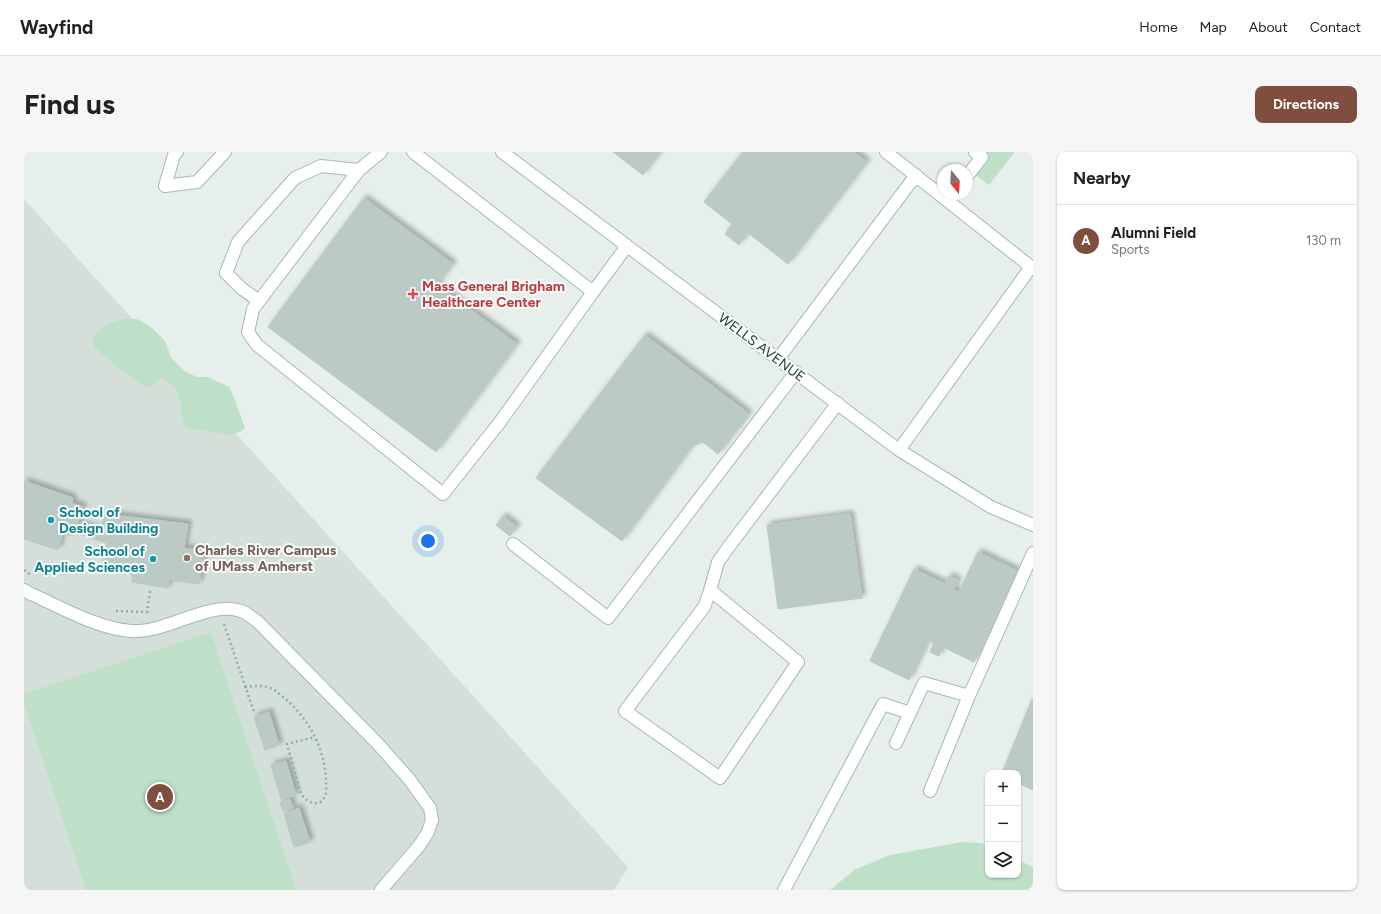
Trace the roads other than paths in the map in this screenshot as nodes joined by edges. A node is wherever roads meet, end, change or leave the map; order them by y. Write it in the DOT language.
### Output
graph roads {
  1 [pos="177,152"];
  2 [pos="225,152"];
  3 [pos="381,152"];
  4 [pos="413,152"];
  5 [pos="886,152"];
  6 [pos="975,152"];
  7 [pos="510,154"];
  8 [pos="973,168"];
  9 [pos="359,170"];
  10 [pos="916,175"];
  11 [pos="937,189"];
  12 [pos="953,200"];
  13 [pos="627,246"];
  14 [pos="593,292"];
  15 [pos="259,301"];
  16 [pos="778,359"];
  17 [pos="796,372"];
  18 [pos="838,403"];
  19 [pos="899,450"];
  20 [pos="1033,525"];
  21 [pos="513,544"];
  22 [pos="1033,553"];
  23 [pos="24,590"];
  24 [pos="710,590"];
  25 [pos="969,696"];
  26 [pos="910,714"];
  27 [pos="896,743"];
  28 [pos="930,791"];
  29 [pos="381,890"];
  30 [pos="784,890"];
  1 -- 2 [label="street"];
  3 -- 9 [label="street"];
  4 -- 14 [label="street"];
  5 -- 10 [label="street"];
  6 -- 8 [label="street"];
  7 -- 13 [label="street, WELLS AVENUE"];
  9 -- 15 [label="street"];
  9 -- 15 [label="street"];
  10 -- 11 [label="street"];
  10 -- 16 [label="street"];
  12 -- 19 [label="street"];
  13 -- 14 [label="street"];
  13 -- 16 [label="street, WELLS AVENUE"];
  14 -- 15 [label="street"];
  16 -- 17 [label="street, WELLS AVENUE"];
  17 -- 18 [label="street, WELLS AVENUE"];
  17 -- 21 [label="street"];
  18 -- 19 [label="street, WELLS AVENUE"];
  18 -- 24 [label="street"];
  19 -- 20 [label="street, WELLS AVENUE"];
  22 -- 25 [label="street"];
  23 -- 29 [label="street"];
  24 -- 24 [label="street"];
  25 -- 26 [label="street"];
  25 -- 28 [label="street"];
  26 -- 27 [label="street"];
  26 -- 30 [label="street"];
}
